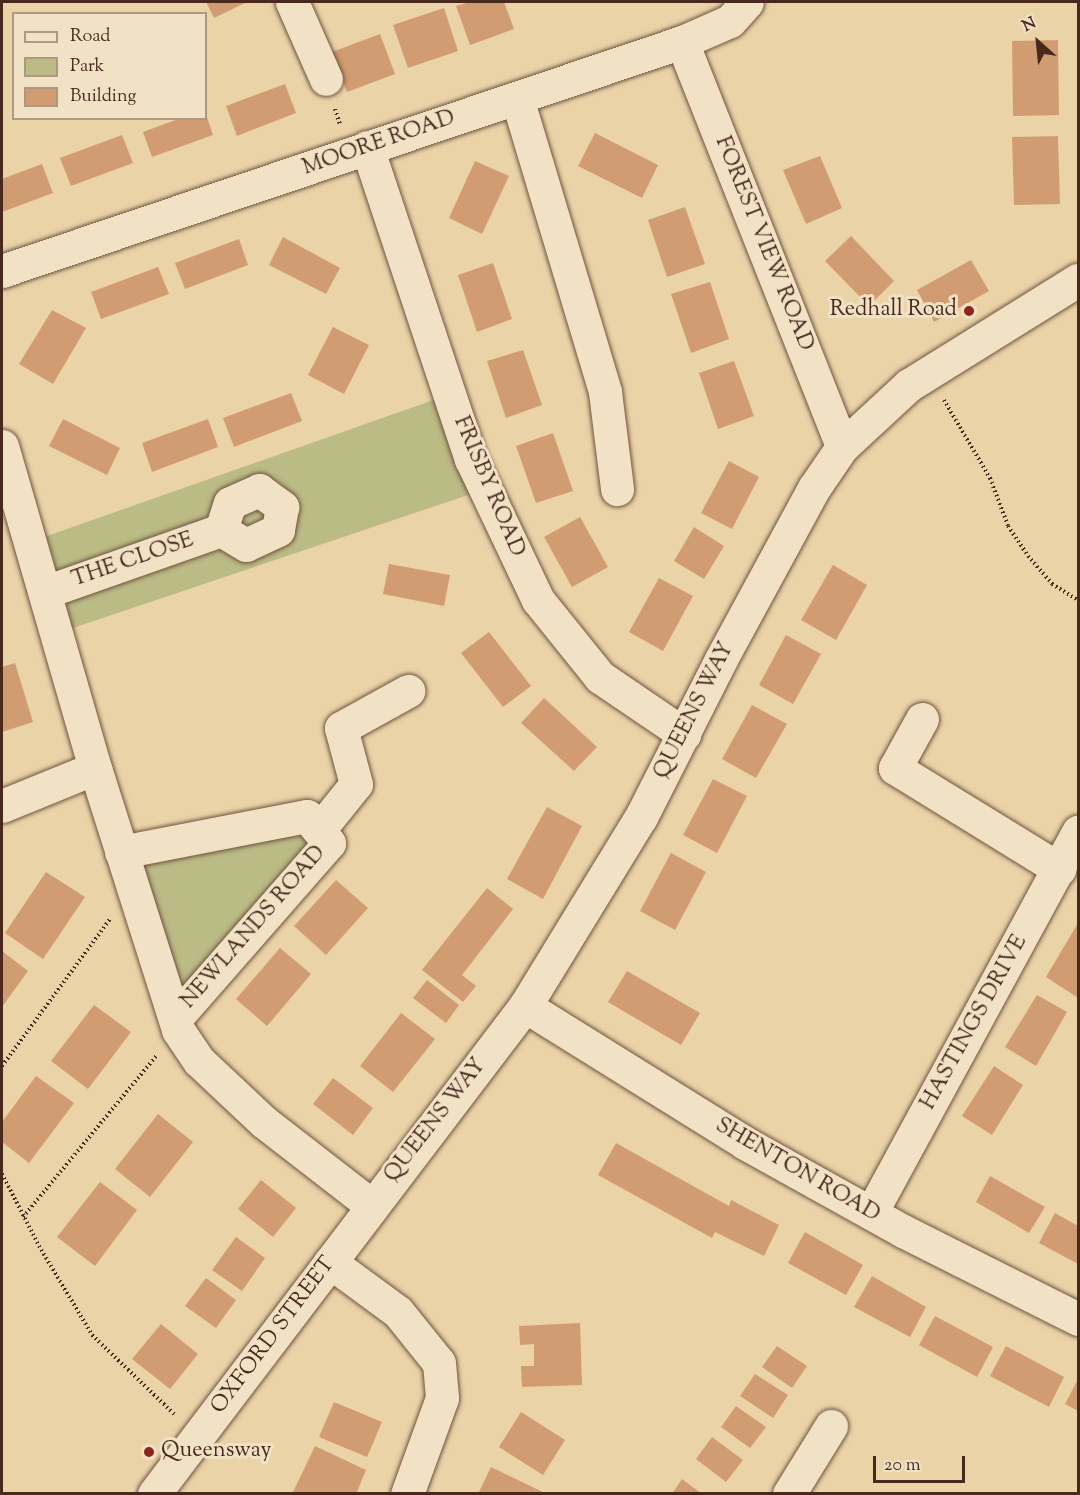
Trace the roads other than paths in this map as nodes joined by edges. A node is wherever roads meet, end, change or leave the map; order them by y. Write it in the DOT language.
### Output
graph roads {
  1 [pos="292,2"];
  2 [pos="747,2"];
  3 [pos="682,42"];
  4 [pos="326,79"];
  5 [pos="517,98"];
  6 [pos="359,151"];
  7 [pos="2,271"];
  8 [pos="1078,280"];
  9 [pos="2,447"];
  10 [pos="842,447"];
  11 [pos="617,489"];
  12 [pos="221,531"];
  13 [pos="45,591"];
  14 [pos="408,692"];
  15 [pos="922,719"];
  16 [pos="684,734"];
  17 [pos="95,768"];
  18 [pos="2,806"];
  19 [pos="319,831"];
  20 [pos="1078,832"];
  21 [pos="121,852"];
  22 [pos="1059,868"];
  23 [pos="525,1006"];
  24 [pos="176,1024"];
  25 [pos="370,1205"];
  26 [pos="871,1214"];
  27 [pos="330,1262"];
  28 [pos="1078,1319"];
  29 [pos="831,1426"];
  30 [pos="154,1494"];
  31 [pos="407,1494"];
  32 [pos="789,1494"];
  1 -- 4 [label="street"];
  2 -- 3 [label="street, MOORE ROAD"];
  3 -- 5 [label="street, MOORE ROAD"];
  3 -- 10 [label="street, FOREST VIEW ROAD"];
  5 -- 6 [label="street, MOORE ROAD"];
  5 -- 11 [label="street"];
  6 -- 7 [label="street, MOORE ROAD"];
  6 -- 16 [label="street, FRISBY ROAD"];
  8 -- 10 [label="street, QUEENS WAY"];
  9 -- 13 [label="street, NEWLANDS ROAD"];
  10 -- 16 [label="street, QUEENS WAY"];
  12 -- 13 [label="street, THE CLOSE"];
  13 -- 17 [label="street, NEWLANDS ROAD"];
  14 -- 19 [label="street"];
  15 -- 22 [label="street"];
  16 -- 23 [label="street, QUEENS WAY"];
  17 -- 18 [label="street"];
  17 -- 21 [label="street, NEWLANDS ROAD"];
  19 -- 21 [label="street, NEWLANDS ROAD"];
  19 -- 24 [label="street, NEWLANDS ROAD"];
  20 -- 22 [label="street, HASTINGS DRIVE"];
  21 -- 24 [label="street, NEWLANDS ROAD"];
  22 -- 26 [label="street, HASTINGS DRIVE"];
  23 -- 25 [label="street, QUEENS WAY"];
  23 -- 26 [label="street, SHENTON ROAD"];
  24 -- 25 [label="street, NEWLANDS ROAD"];
  25 -- 27 [label="street, OXFORD STREET"];
  26 -- 28 [label="street, SHENTON ROAD"];
  27 -- 30 [label="street, OXFORD STREET"];
  27 -- 31 [label="street"];
  29 -- 32 [label="street"];
}
